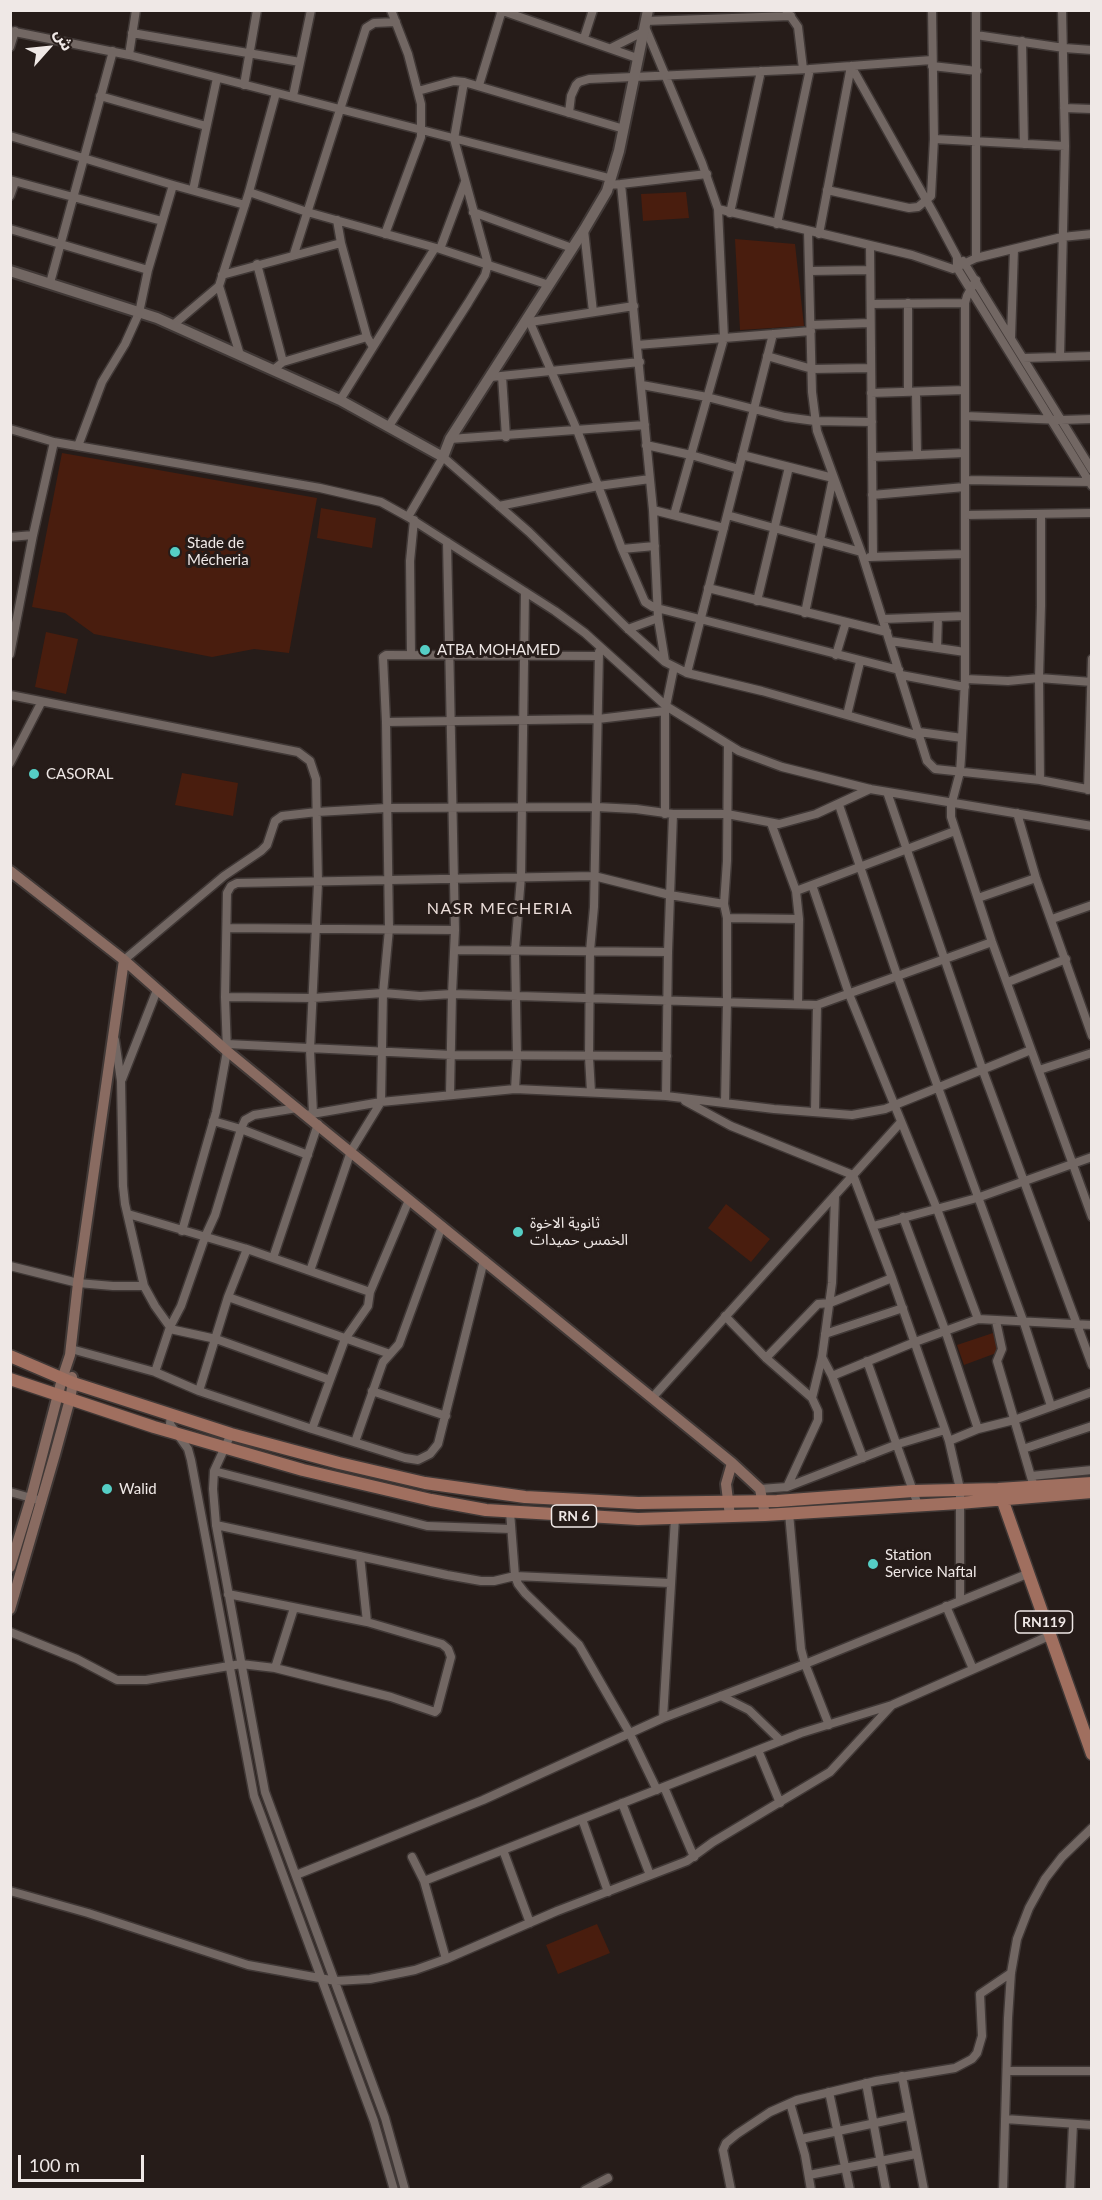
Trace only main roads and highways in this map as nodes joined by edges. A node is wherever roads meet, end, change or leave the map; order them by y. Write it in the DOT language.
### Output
graph roads {
  1 [pos="10,872"];
  2 [pos="124,960"];
  3 [pos="10,1356"];
  4 [pos="10,1379"];
  5 [pos="67,1381"];
  6 [pos="64,1397"];
  7 [pos="732,1463"];
  8 [pos="1092,1483"];
  9 [pos="1092,1492"];
  10 [pos="1000,1494"];
  11 [pos="762,1495"];
  12 [pos="37,1499"];
  13 [pos="728,1501"];
  14 [pos="765,1515"];
  15 [pos="730,1516"];
  16 [pos="10,1568"];
  17 [pos="10,1609"];
  18 [pos="1092,1754"];
  1 -- 2 [label="main road"];
  2 -- 5 [label="main road"];
  2 -- 7 [label="main road"];
  3 -- 5 [label="main road, RN 6"];
  4 -- 6 [label="main road, RN 6"];
  5 -- 6 [label="main road"];
  5 -- 13 [label="main road, RN 6"];
  6 -- 12 [label="main road"];
  6 -- 15 [label="main road, RN 6"];
  7 -- 11 [label="main road"];
  7 -- 13 [label="main road"];
  8 -- 10 [label="main road, RN 6"];
  9 -- 10 [label="main road, RN 6"];
  10 -- 11 [label="main road, RN 6"];
  10 -- 14 [label="main road, RN 6"];
  10 -- 18 [label="main road, RN119"];
  11 -- 13 [label="main road, RN 6"];
  11 -- 14 [label="main road"];
  12 -- 16 [label="main road"];
  12 -- 17 [label="main road"];
  13 -- 15 [label="main road"];
  14 -- 15 [label="main road, RN 6"];
}
